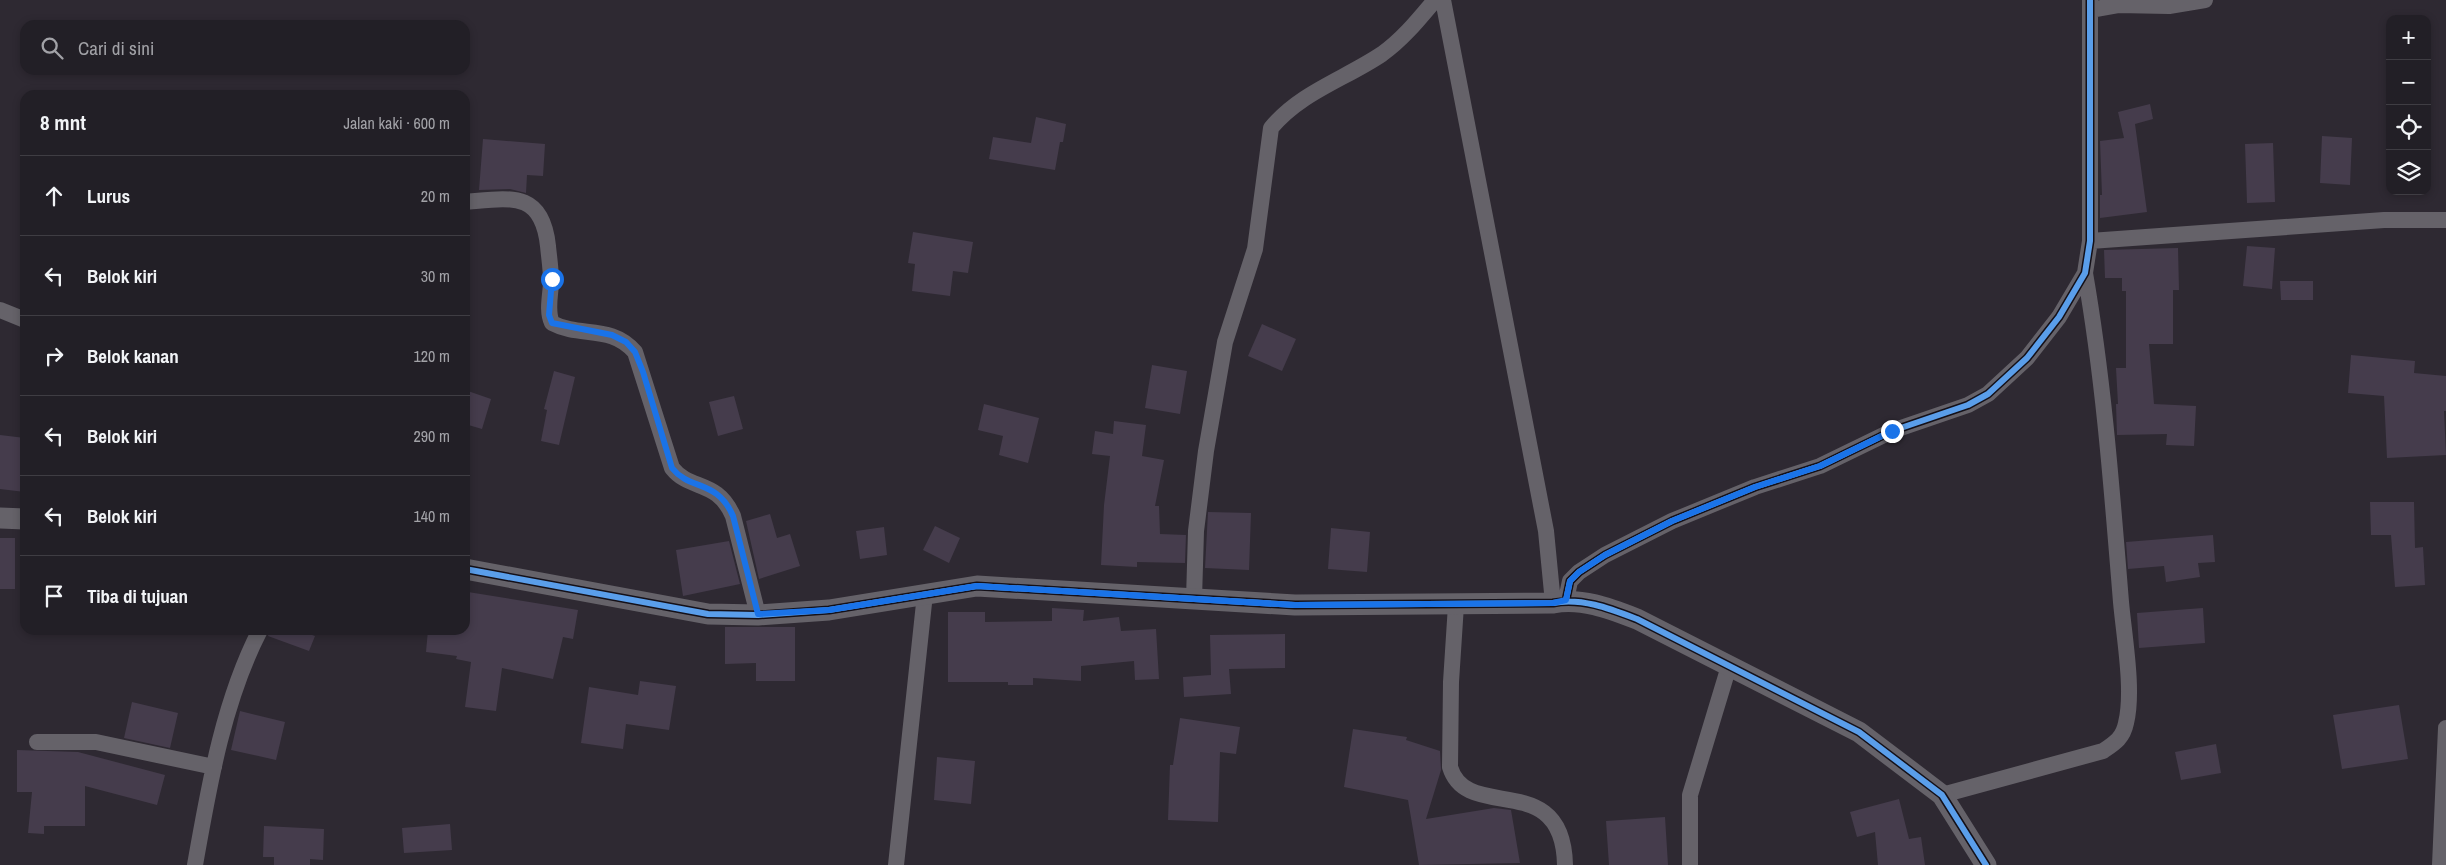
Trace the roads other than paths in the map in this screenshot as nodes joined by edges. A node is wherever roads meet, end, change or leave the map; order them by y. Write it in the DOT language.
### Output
graph roads {
  1 [pos="1436,0"];
  2 [pos="1443,0"];
  3 [pos="2206,0"];
  4 [pos="2090,5"];
  5 [pos="470,202"];
  6 [pos="2446,220"];
  7 [pos="2090,241"];
  8 [pos="2085,273"];
  9 [pos="0,310"];
  10 [pos="20,318"];
  11 [pos="0,518"];
  12 [pos="20,518"];
  13 [pos="470,570"];
  14 [pos="924,594"];
  15 [pos="1194,599"];
  16 [pos="1560,602"];
  17 [pos="1456,605"];
  18 [pos="758,614"];
  19 [pos="258,635"];
  20 [pos="1729,666"];
  21 [pos="2446,728"];
  22 [pos="37,742"];
  23 [pos="214,767"];
  24 [pos="1942,795"];
  25 [pos="195,865"];
  26 [pos="896,865"];
  27 [pos="1565,865"];
  28 [pos="1690,865"];
  29 [pos="1986,865"];
  30 [pos="2440,865"];
  1 -- 15 [label="street"];
  2 -- 16 [label="street"];
  3 -- 4 [label="street"];
  4 -- 7 [label="street"];
  5 -- 18 [label="street"];
  6 -- 7 [label="street"];
  7 -- 8 [label="street"];
  8 -- 16 [label="street"];
  8 -- 24 [label="street"];
  9 -- 10 [label="street"];
  11 -- 12 [label="street"];
  13 -- 18 [label="street"];
  14 -- 15 [label="street"];
  14 -- 18 [label="street"];
  14 -- 26 [label="street"];
  15 -- 17 [label="street"];
  16 -- 17 [label="street"];
  16 -- 20 [label="street"];
  17 -- 27 [label="street"];
  19 -- 23 [label="street"];
  20 -- 24 [label="street"];
  20 -- 28 [label="street"];
  21 -- 30 [label="street"];
  22 -- 23 [label="street"];
  23 -- 25 [label="street"];
  24 -- 29 [label="street"];
}
